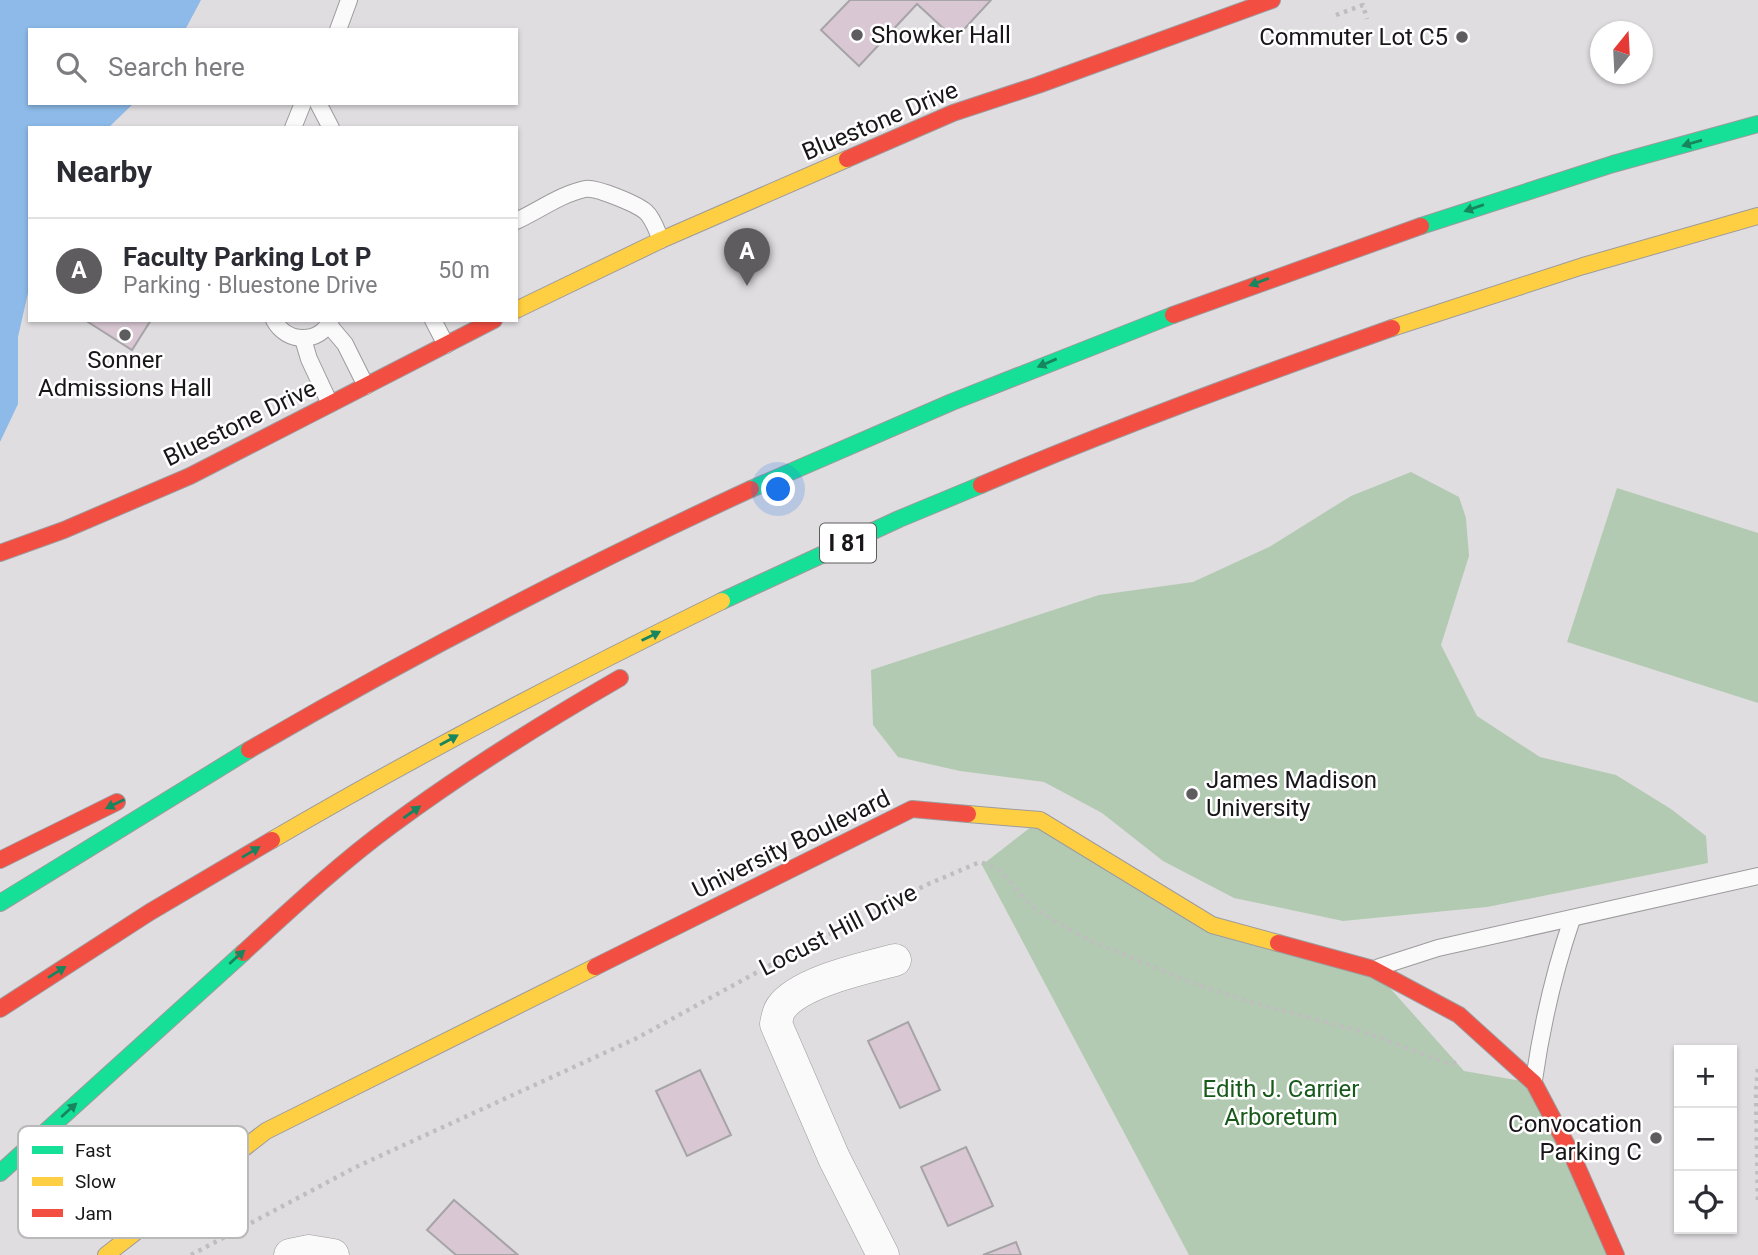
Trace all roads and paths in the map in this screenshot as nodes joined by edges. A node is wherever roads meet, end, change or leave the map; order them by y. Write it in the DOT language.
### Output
graph roads {
  1 [pos="349,0"];
  2 [pos="1272,0"];
  3 [pos="1336,15"];
  4 [pos="1367,19"];
  5 [pos="339,28"];
  6 [pos="302,105"];
  7 [pos="319,105"];
  8 [pos="1758,124"];
  9 [pos="294,126"];
  10 [pos="330,126"];
  11 [pos="1758,216"];
  12 [pos="518,220"];
  13 [pos="661,240"];
  14 [pos="518,309"];
  15 [pos="276,322"];
  16 [pos="434,322"];
  17 [pos="490,322"];
  18 [pos="330,323"];
  19 [pos="303,339"];
  20 [pos="446,345"];
  21 [pos="366,387"];
  22 [pos="330,404"];
  23 [pos="937,502"];
  24 [pos="0,553"];
  25 [pos="759,601"];
  26 [pos="505,611"];
  27 [pos="639,667"];
  28 [pos="197,763"];
  29 [pos="136,793"];
  30 [pos="0,860"];
  31 [pos="1758,876"];
  32 [pos="0,903"];
  33 [pos="1572,919"];
  34 [pos="895,960"];
  35 [pos="1373,969"];
  36 [pos="0,1009"];
  37 [pos="1493,1045"];
  38 [pos="1758,1069"];
  39 [pos="1534,1083"];
  40 [pos="51,1126"];
  41 [pos="248,1145"];
  42 [pos="18,1156"];
  43 [pos="0,1172"];
  44 [pos="1758,1203"];
  45 [pos="248,1225"];
  46 [pos="128,1238"];
  47 [pos="223,1238"];
  48 [pos="106,1255"];
  49 [pos="191,1255"];
  50 [pos="290,1255"];
  51 [pos="333,1255"];
  52 [pos="883,1255"];
  53 [pos="1616,1255"];
  1 -- 5 [label="lane"];
  2 -- 13 [label="main road, Bluestone Drive"];
  3 -- 4 [label="path"];
  6 -- 9 [label="lane"];
  7 -- 10 [label="lane"];
  8 -- 26 [label="main road, one-way"];
  11 -- 23 [label="main road, I 81"];
  12 -- 13 [label="lane"];
  13 -- 14 [label="main road, Bluestone Drive"];
  15 -- 19 [label="lane"];
  16 -- 20 [label="lane"];
  17 -- 20 [label="main road, Bluestone Drive"];
  18 -- 19 [label="lane"];
  18 -- 21 [label="lane"];
  19 -- 22 [label="lane"];
  20 -- 21 [label="main road, Bluestone Drive"];
  21 -- 22 [label="main road, Bluestone Drive"];
  22 -- 24 [label="main road, Bluestone Drive"];
  23 -- 25 [label="main road"];
  36 -- 23 [label="main road, I 81, one-way"];
  26 -- 28 [label="main road"];
  26 -- 32 [label="main road"];
  40 -- 27 [label="main road, one-way"];
  29 -- 30 [label="main road, one-way"];
  31 -- 33 [label="lane"];
  33 -- 35 [label="lane"];
  33 -- 39 [label="lane"];
  34 -- 52 [label="street, Locust Hill Drive"];
  35 -- 37 [label="main road, University Boulevard"];
  35 -- 41 [label="main road, University Boulevard"];
  37 -- 39 [label="main road, University Boulevard"];
  37 -- 45 [label="path, Locust Hill Drive"];
  38 -- 44 [label="path"];
  39 -- 53 [label="main road, University Boulevard"];
  43 -- 42 [label="main road, one-way"];
  46 -- 48 [label="main road, University Boulevard"];
  47 -- 49 [label="path, Locust Hill Drive"];
  50 -- 51 [label="street"];
}
